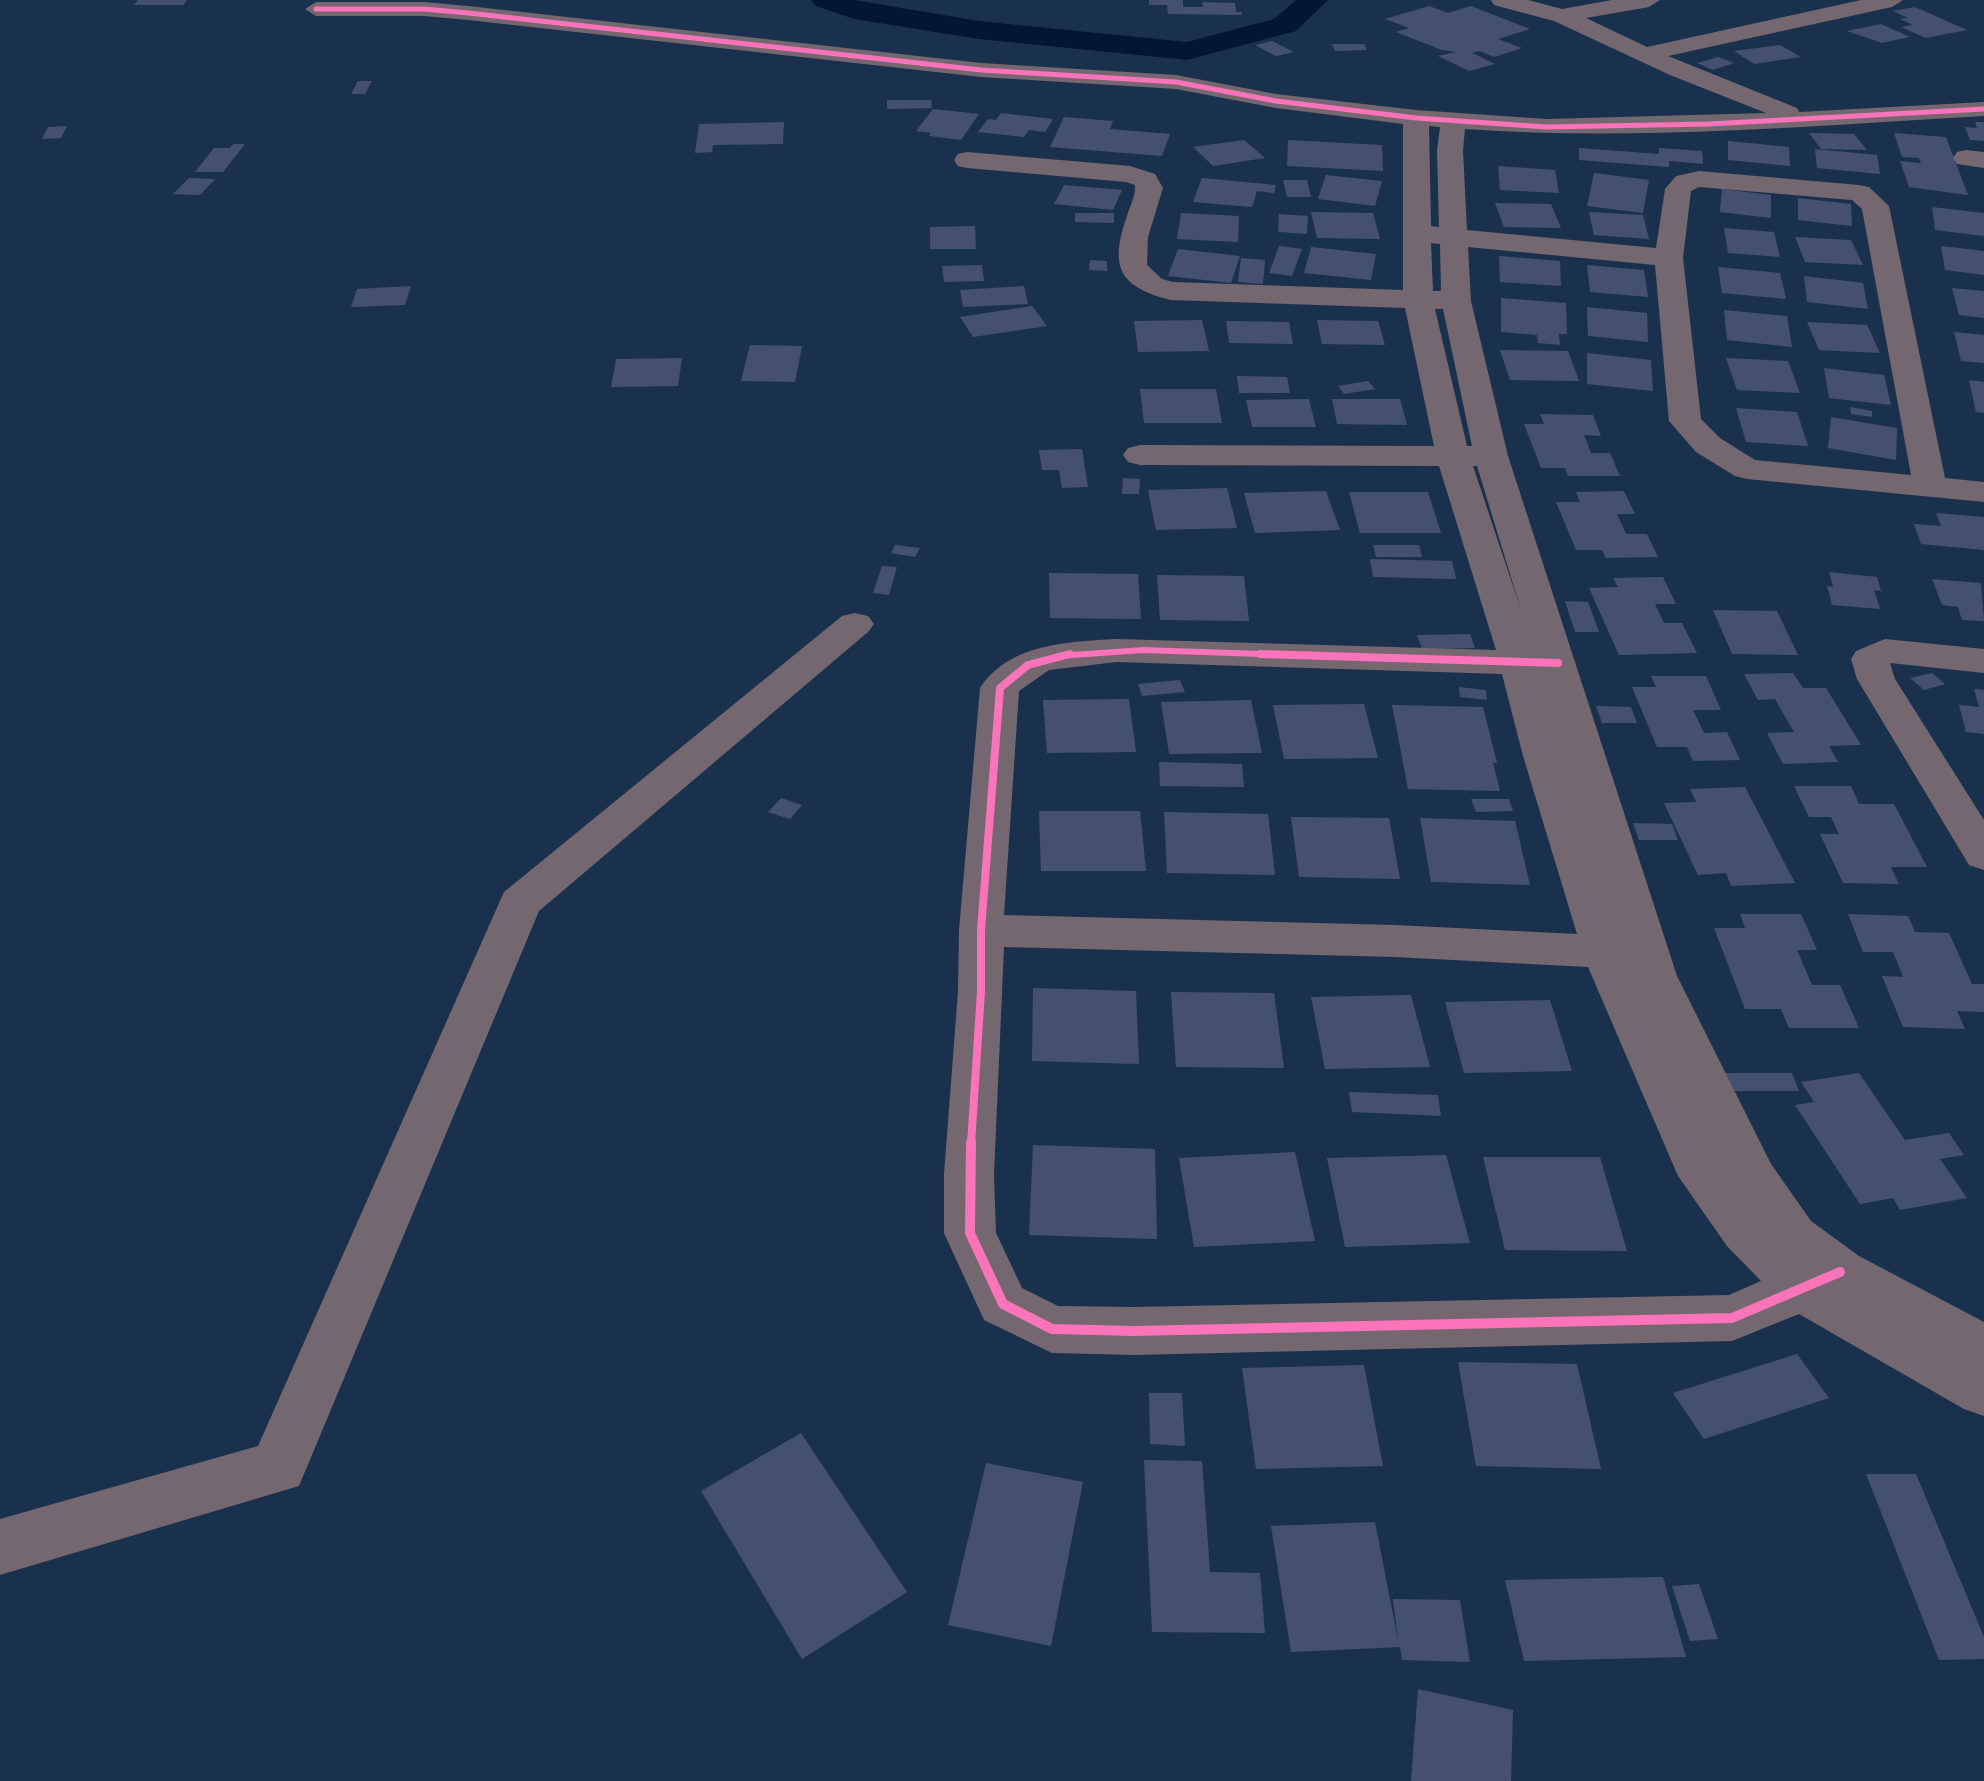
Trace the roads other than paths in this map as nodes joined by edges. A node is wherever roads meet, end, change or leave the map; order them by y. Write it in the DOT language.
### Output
graph roads {
  1 [pos="1502,0"];
  2 [pos="1649,0"];
  3 [pos="1892,0"];
  4 [pos="316,9"];
  5 [pos="1562,16"];
  6 [pos="1646,54"];
  7 [pos="1984,109"];
  8 [pos="1797,117"];
  9 [pos="1435,118"];
  10 [pos="967,160"];
  11 [pos="1435,235"];
  12 [pos="1669,258"];
  13 [pos="1437,300"];
  14 [pos="1140,455"];
  15 [pos="1472,456"];
  16 [pos="1930,487"];
  17 [pos="1984,492"];
  18 [pos="855,624"];
  19 [pos="1984,661"];
  20 [pos="1538,663"];
  21 [pos="1984,855"];
  22 [pos="981,930"];
  23 [pos="1605,952"];
  24 [pos="1821,1280"];
  25 [pos="1984,1349"];
  26 [pos="1984,1391"];
  27 [pos="0,1547"];
  1 -- 5 [label="street"];
  2 -- 5 [label="street"];
  3 -- 6 [label="street"];
  4 -- 9 [label="street"];
  5 -- 6 [label="street"];
  6 -- 8 [label="street"];
  7 -- 8 [label="street"];
  8 -- 9 [label="street"];
  9 -- 11 [label="street"];
  10 -- 13 [label="street"];
  11 -- 12 [label="street"];
  11 -- 13 [label="street"];
  12 -- 16 [label="street"];
  12 -- 16 [label="street"];
  13 -- 15 [label="street"];
  14 -- 15 [label="street"];
  15 -- 20 [label="street"];
  16 -- 17 [label="street"];
  18 -- 27 [label="street"];
  19 -- 21 [label="street"];
  20 -- 22 [label="street"];
  20 -- 23 [label="street"];
  20 -- 24 [label="street"];
  22 -- 23 [label="street"];
  22 -- 24 [label="street"];
  23 -- 24 [label="street"];
  24 -- 25 [label="street"];
  24 -- 26 [label="street"];
}
